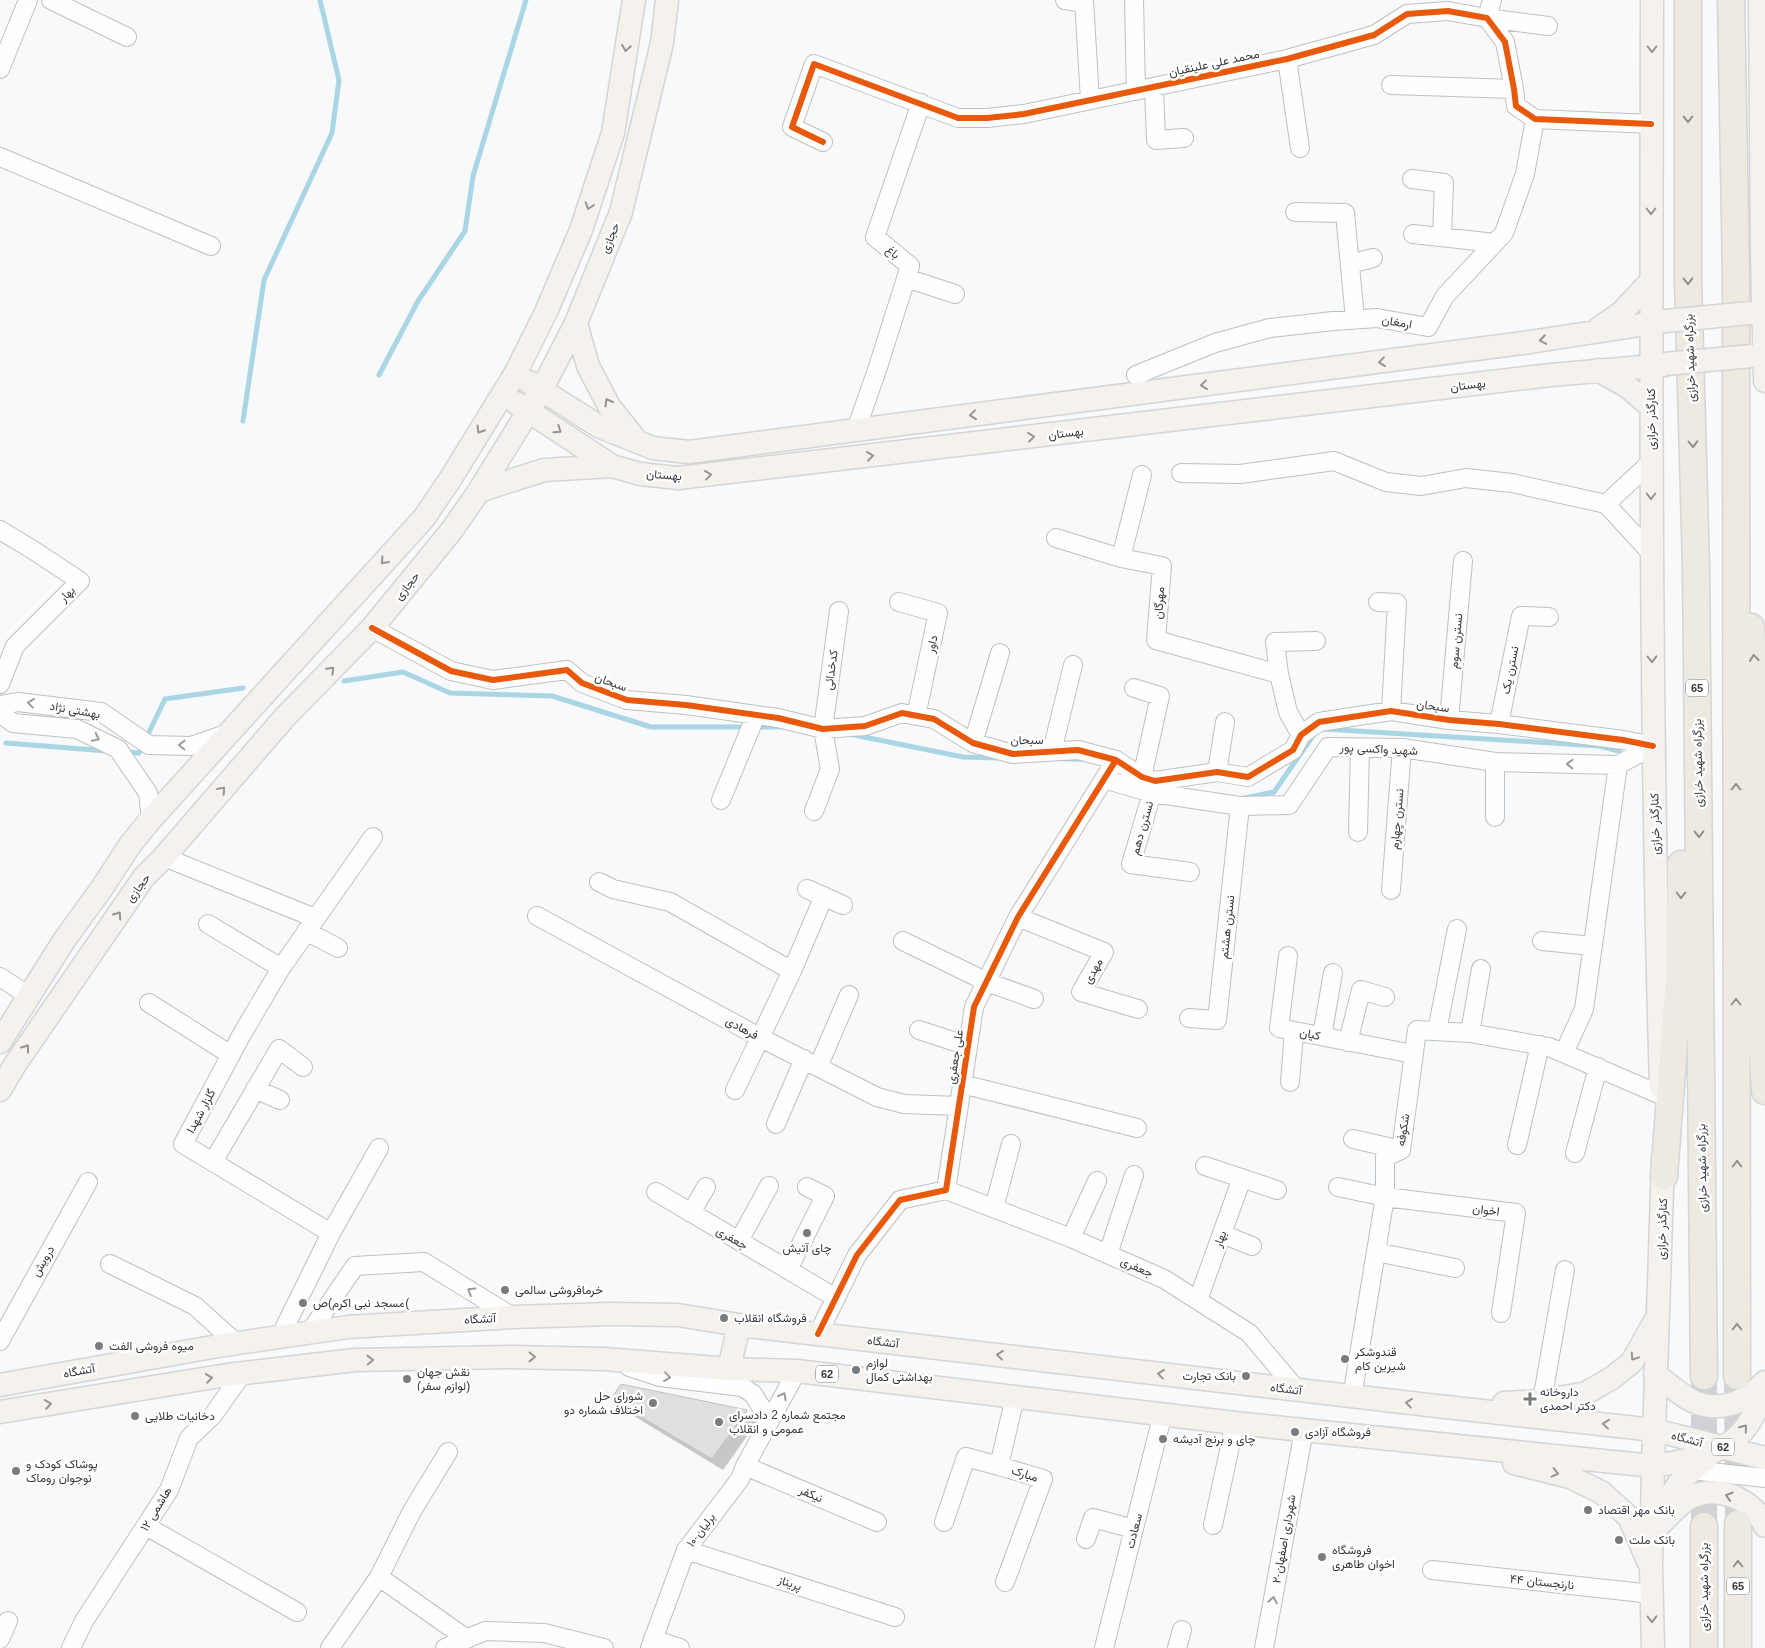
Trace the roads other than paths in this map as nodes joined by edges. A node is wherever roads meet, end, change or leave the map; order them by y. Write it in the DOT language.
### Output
graph roads {
  1 [pos="28,0"];
  2 [pos="51,0"];
  3 [pos="634,0"];
  4 [pos="667,0"];
  5 [pos="1065,0"];
  6 [pos="1134,0"];
  7 [pos="1492,0"];
  8 [pos="1652,0"];
  9 [pos="1673,0"];
  10 [pos="1688,0"];
  11 [pos="1731,0"];
  12 [pos="1737,0"];
  13 [pos="1760,0"];
  14 [pos="1084,2"];
  15 [pos="1421,6"];
  16 [pos="1487,18"];
  17 [pos="1548,26"];
  18 [pos="127,37"];
  19 [pos="1287,59"];
  20 [pos="0,69"];
  21 [pos="1732,81"];
  22 [pos="1688,84"];
  23 [pos="1391,85"];
  24 [pos="1154,88"];
  25 [pos="1514,89"];
  26 [pos="1136,91"];
  27 [pos="1090,100"];
  28 [pos="921,103"];
  29 [pos="1535,119"];
  30 [pos="1652,124"];
  31 [pos="1763,126"];
  32 [pos="1184,138"];
  33 [pos="823,142"];
  34 [pos="1300,148"];
  35 [pos="0,157"];
  36 [pos="1412,179"];
  37 [pos="1295,212"];
  38 [pos="1413,234"];
  39 [pos="1442,237"];
  40 [pos="1495,243"];
  41 [pos="211,246"];
  42 [pos="1373,258"];
  43 [pos="1763,260"];
  44 [pos="1350,264"];
  45 [pos="906,278"];
  46 [pos="1651,281"];
  47 [pos="955,294"];
  48 [pos="1759,312"];
  49 [pos="1355,319"];
  50 [pos="1658,322"];
  51 [pos="576,323"];
  52 [pos="1591,332"];
  53 [pos="1760,356"];
  54 [pos="1658,365"];
  55 [pos="1598,370"];
  56 [pos="515,374"];
  57 [pos="1136,375"];
  58 [pos="1765,380"];
  59 [pos="1232,381"];
  60 [pos="542,390"];
  61 [pos="502,395"];
  62 [pos="1651,407"];
  63 [pos="529,411"];
  64 [pos="1233,413"];
  65 [pos="856,430"];
  66 [pos="637,441"];
  67 [pos="1651,462"];
  68 [pos="612,466"];
  69 [pos="1181,473"];
  70 [pos="1142,475"];
  71 [pos="1736,477"];
  72 [pos="479,491"];
  73 [pos="1606,504"];
  74 [pos="0,530"];
  75 [pos="1056,538"];
  76 [pos="1651,553"];
  77 [pos="1121,558"];
  78 [pos="1463,561"];
  79 [pos="1696,566"];
  80 [pos="899,602"];
  81 [pos="1378,602"];
  82 [pos="839,610"];
  83 [pos="1549,617"];
  84 [pos="372,628"];
  85 [pos="1316,641"];
  86 [pos="1000,653"];
  87 [pos="1073,665"];
  88 [pos="1279,674"];
  89 [pos="0,684"];
  90 [pos="1134,688"];
  91 [pos="0,705"];
  92 [pos="1391,711"];
  93 [pos="0,713"];
  94 [pos="756,715"];
  95 [pos="916,716"];
  96 [pos="1449,720"];
  97 [pos="1225,722"];
  98 [pos="1499,724"];
  99 [pos="823,729"];
  100 [pos="229,732"];
  101 [pos="1301,735"];
  102 [pos="973,744"];
  103 [pos="1653,746"];
  104 [pos="1360,748"];
  105 [pos="1402,748"];
  106 [pos="1052,751"];
  107 [pos="1116,760"];
  108 [pos="1495,762"];
  109 [pos="1618,765"];
  110 [pos="1217,772"];
  111 [pos="1142,777"];
  112 [pos="1104,779"];
  113 [pos="1152,793"];
  114 [pos="721,800"];
  115 [pos="1240,806"];
  116 [pos="814,811"];
  117 [pos="1495,817"];
  118 [pos="151,819"];
  119 [pos="1358,832"];
  120 [pos="373,837"];
  121 [pos="164,857"];
  122 [pos="1190,872"];
  123 [pos="599,882"];
  124 [pos="807,889"];
  125 [pos="1391,890"];
  126 [pos="824,896"];
  127 [pos="843,905"];
  128 [pos="537,916"];
  129 [pos="1018,917"];
  130 [pos="208,924"];
  131 [pos="310,925"];
  132 [pos="1457,929"];
  133 [pos="903,941"];
  134 [pos="1542,941"];
  135 [pos="1593,946"];
  136 [pos="338,948"];
  137 [pos="1288,956"];
  138 [pos="281,968"];
  139 [pos="1481,969"];
  140 [pos="792,971"];
  141 [pos="1334,973"];
  142 [pos="0,977"];
  143 [pos="986,982"];
  144 [pos="849,995"];
  145 [pos="29,996"];
  146 [pos="1385,997"];
  147 [pos="1034,999"];
  148 [pos="149,1003"];
  149 [pos="1138,1009"];
  150 [pos="1189,1018"];
  151 [pos="919,1030"];
  152 [pos="1294,1031"];
  153 [pos="1437,1031"];
  154 [pos="1470,1033"];
  155 [pos="1322,1036"];
  156 [pos="761,1038"];
  157 [pos="0,1042"];
  158 [pos="1348,1042"];
  159 [pos="1540,1045"];
  160 [pos="968,1046"];
  161 [pos="1564,1053"];
  162 [pos="1413,1054"];
  163 [pos="231,1055"];
  164 [pos="811,1063"];
  165 [pos="303,1067"];
  166 [pos="1598,1067"];
  167 [pos="1290,1082"];
  168 [pos="962,1084"];
  169 [pos="0,1090"];
  170 [pos="255,1090"];
  171 [pos="735,1090"];
  172 [pos="1765,1091"];
  173 [pos="1661,1095"];
  174 [pos="280,1100"];
  175 [pos="959,1106"];
  176 [pos="776,1124"];
  177 [pos="1137,1128"];
  178 [pos="1353,1139"];
  179 [pos="1011,1144"];
  180 [pos="1517,1145"];
  181 [pos="378,1148"];
  182 [pos="1401,1150"];
  183 [pos="1576,1153"];
  184 [pos="213,1162"];
  185 [pos="1205,1166"];
  186 [pos="1134,1175"];
  187 [pos="1664,1176"];
  188 [pos="1242,1178"];
  189 [pos="1097,1181"];
  190 [pos="88,1182"];
  191 [pos="769,1186"];
  192 [pos="706,1187"];
  193 [pos="807,1187"];
  194 [pos="1338,1187"];
  195 [pos="946,1190"];
  196 [pos="1278,1190"];
  197 [pos="656,1192"];
  198 [pos="1385,1197"];
  199 [pos="994,1208"];
  200 [pos="691,1214"];
  201 [pos="331,1233"];
  202 [pos="1222,1234"];
  203 [pos="1072,1238"];
  204 [pos="739,1241"];
  205 [pos="1252,1246"];
  206 [pos="1376,1252"];
  207 [pos="1108,1254"];
  208 [pos="110,1264"];
  209 [pos="1455,1268"];
  210 [pos="788,1270"];
  211 [pos="1565,1270"];
  212 [pos="836,1298"];
  213 [pos="1198,1300"];
  214 [pos="1501,1313"];
  215 [pos="1658,1315"];
  216 [pos="513,1317"];
  217 [pos="739,1325"];
  218 [pos="310,1332"];
  219 [pos="818,1334"];
  220 [pos="280,1337"];
  221 [pos="0,1341"];
  222 [pos="236,1343"];
  223 [pos="604,1358"];
  224 [pos="729,1369"];
  225 [pos="797,1371"];
  226 [pos="242,1374"];
  227 [pos="1655,1374"];
  228 [pos="1704,1376"];
  229 [pos="1737,1376"];
  230 [pos="1765,1382"];
  231 [pos="0,1385"];
  232 [pos="1765,1389"];
  233 [pos="1297,1390"];
  234 [pos="1015,1396"];
  235 [pos="1352,1396"];
  236 [pos="1542,1401"];
  237 [pos="1437,1406"];
  238 [pos="0,1412"];
  239 [pos="1162,1413"];
  240 [pos="770,1421"];
  241 [pos="1235,1423"];
  242 [pos="1304,1430"];
  243 [pos="1654,1430"];
  244 [pos="1440,1444"];
  245 [pos="1722,1448"];
  246 [pos="448,1452"];
  247 [pos="1765,1458"];
  248 [pos="745,1466"];
  249 [pos="999,1466"];
  250 [pos="1653,1466"];
  251 [pos="1690,1470"];
  252 [pos="1765,1478"];
  253 [pos="877,1522"];
  254 [pos="944,1522"];
  255 [pos="1738,1524"];
  256 [pos="1213,1525"];
  257 [pos="146,1526"];
  258 [pos="1704,1526"];
  259 [pos="1765,1526"];
  260 [pos="1134,1529"];
  261 [pos="1652,1532"];
  262 [pos="1086,1539"];
  263 [pos="686,1550"];
  264 [pos="1651,1568"];
  265 [pos="1432,1570"];
  266 [pos="379,1577"];
  267 [pos="1006,1582"];
  268 [pos="1652,1594"];
  269 [pos="297,1612"];
  270 [pos="895,1617"];
  271 [pos="8,1621"];
  272 [pos="1182,1630"];
  273 [pos="0,1639"];
  274 [pos="467,1639"];
  275 [pos="652,1644"];
  276 [pos="72,1648"];
  277 [pos="330,1648"];
  278 [pos="445,1648"];
  279 [pos="604,1648"];
  280 [pos="680,1648"];
  281 [pos="1104,1648"];
  282 [pos="1177,1648"];
  283 [pos="1264,1648"];
  284 [pos="1653,1648"];
  285 [pos="1704,1648"];
  286 [pos="1738,1648"];
  1 -- 20 [label="street"];
  2 -- 18 [label="street"];
  3 -- 56 [label="main road, one-way"];
  4 -- 51 [label="main road, حجازی"];
  5 -- 14 [label="street"];
  6 -- 26 [label="street"];
  7 -- 16 [label="street"];
  8 -- 30 [label="main road, کنارگذر خرازی, one-way"];
  9 -- 22 [label="highway"];
  10 -- 22 [label="highway, بزرگراه شهید خرازی / 65"];
  11 -- 21 [label="highway"];
  12 -- 21 [label="highway"];
  13 -- 31 [label="main road"];
  14 -- 27 [label="street"];
  15 -- 16 [label="street, محمد علی علینقیان"];
  15 -- 19 [label="street, محمد علی علینقیان"];
  16 -- 17 [label="street, محمد علی علینقیان"];
  16 -- 25 [label="street"];
  19 -- 24 [label="street, محمد علی علینقیان"];
  19 -- 34 [label="street"];
  21 -- 71 [label="highway"];
  22 -- 79 [label="highway, بزرگراه شهید خرازی / 65, one-way"];
  23 -- 25 [label="street"];
  24 -- 26 [label="street, محمد علی علینقیان"];
  24 -- 32 [label="street"];
  25 -- 29 [label="street"];
  26 -- 27 [label="street, محمد علی علینقیان"];
  27 -- 28 [label="street, محمد علی علینقیان"];
  28 -- 33 [label="street, محمد علی علینقیان"];
  28 -- 45 [label="street, باغ"];
  29 -- 30 [label="street"];
  29 -- 40 [label="street, ارمغان"];
  30 -- 46 [label="main road, کنارگذر خرازی, one-way"];
  31 -- 43 [label="main road"];
  35 -- 41 [label="street"];
  36 -- 39 [label="street"];
  37 -- 44 [label="street"];
  38 -- 39 [label="street"];
  39 -- 40 [label="street"];
  40 -- 49 [label="street, ارمغان"];
  42 -- 44 [label="street"];
  43 -- 48 [label="main road"];
  44 -- 49 [label="street"];
  45 -- 47 [label="street"];
  45 -- 65 [label="street"];
  46 -- 50 [label="main road, کنارگذر خرازی"];
  46 -- 52 [label="main road"];
  48 -- 50 [label="main road, بهستان, bridge"];
  48 -- 53 [label="main road"];
  49 -- 57 [label="street, ارمغان"];
  50 -- 52 [label="main road, بهستان"];
  50 -- 54 [label="main road, کنارگذر خرازی"];
  51 -- 60 [label="main road, حجازی"];
  66 -- 51 [label="main road, one-way"];
  52 -- 59 [label="main road, بهستان, one-way"];
  53 -- 54 [label="main road, بهستان, bridge"];
  53 -- 58 [label="main road"];
  54 -- 55 [label="main road, بهستان"];
  54 -- 62 [label="main road, کنارگذر خرازی"];
  55 -- 62 [label="main road"];
  55 -- 64 [label="main road, بهستان"];
  56 -- 60 [label="main road, بهستان"];
  56 -- 61 [label="main road"];
  59 -- 64 [label="main road"];
  59 -- 65 [label="main road, بهستان, one-way"];
  60 -- 63 [label="main road, حجازی"];
  60 -- 66 [label="main road, بهستان"];
  61 -- 63 [label="main road, بهستان"];
  61 -- 100 [label="main road, one-way"];
  62 -- 67 [label="main road, کنارگذر خرازی"];
  63 -- 68 [label="main road, بهستان, one-way"];
  63 -- 72 [label="main road, حجازی"];
  68 -- 64 [label="main road, بهستان, one-way"];
  65 -- 66 [label="main road, بهستان"];
  67 -- 73 [label="street"];
  67 -- 76 [label="main road, کنارگذر خرازی, one-way"];
  68 -- 72 [label="main road"];
  69 -- 73 [label="street"];
  70 -- 77 [label="street"];
  172 -- 71 [label="highway, one-way"];
  229 -- 71 [label="highway, one-way"];
  72 -- 84 [label="main road, حجازی"];
  73 -- 76 [label="street"];
  74 -- 89 [label="street, بهار"];
  75 -- 77 [label="street"];
  76 -- 103 [label="main road, کنارگذر خرازی, one-way"];
  77 -- 88 [label="street, مهرگان"];
  78 -- 96 [label="street, نسترن سوم"];
  79 -- 187 [label="highway, one-way"];
  79 -- 228 [label="highway, بزرگراه شهید خرازی / 65, one-way"];
  80 -- 95 [label="street, داور"];
  81 -- 92 [label="street"];
  82 -- 99 [label="street, کدخدائی"];
  83 -- 98 [label="street, نسترن یک"];
  84 -- 94 [label="street, سبحان"];
  121 -- 84 [label="main road, حجازی, one-way"];
  85 -- 88 [label="street"];
  86 -- 102 [label="street"];
  87 -- 106 [label="street"];
  88 -- 101 [label="street"];
  90 -- 111 [label="street"];
  100 -- 91 [label="street, بهشتی نژاد, one-way"];
  92 -- 96 [label="street, سبحان"];
  92 -- 101 [label="street, سبحان"];
  93 -- 118 [label="street, بهشتی نژاد, one-way"];
  94 -- 99 [label="street, سبحان"];
  94 -- 114 [label="street"];
  95 -- 99 [label="street, سبحان"];
  95 -- 102 [label="street, سبحان"];
  96 -- 98 [label="street, سبحان"];
  97 -- 110 [label="street"];
  98 -- 103 [label="street, سبحان"];
  99 -- 116 [label="street, کدخدائی"];
  100 -- 118 [label="main road"];
  101 -- 110 [label="street, سبحان"];
  102 -- 106 [label="street, سبحان"];
  103 -- 109 [label="street, شهید واکسی پور"];
  103 -- 173 [label="main road, کنارگذر خرازی"];
  104 -- 105 [label="street, شهید واکسی پور"];
  104 -- 115 [label="street, شهید واکسی پور"];
  104 -- 119 [label="street"];
  105 -- 108 [label="street, شهید واکسی پور"];
  105 -- 125 [label="street, نسترن چهارم"];
  106 -- 107 [label="street, سبحان"];
  107 -- 111 [label="street, سبحان"];
  107 -- 112 [label="street, علی جعفری"];
  109 -- 108 [label="street, شهید واکسی پور, one-way"];
  108 -- 117 [label="street"];
  109 -- 135 [label="street"];
  110 -- 111 [label="street, سبحان"];
  112 -- 113 [label="street, شهید واکسی پور"];
  112 -- 129 [label="street, علی جعفری"];
  113 -- 115 [label="street, شهید واکسی پور"];
  113 -- 122 [label="street, نسترن دهم"];
  115 -- 150 [label="street, نسترن هشتم"];
  118 -- 145 [label="main road"];
  120 -- 131 [label="street, گلزار شهدا"];
  121 -- 131 [label="street"];
  169 -- 121 [label="main road, حجازی, one-way"];
  123 -- 140 [label="street"];
  124 -- 126 [label="street"];
  126 -- 127 [label="street"];
  126 -- 140 [label="street"];
  128 -- 156 [label="street, فرهادی"];
  129 -- 143 [label="street, علی جعفری"];
  129 -- 149 [label="street, مهدی"];
  130 -- 138 [label="street"];
  131 -- 136 [label="street"];
  131 -- 138 [label="street, گلزار شهدا"];
  132 -- 153 [label="street"];
  133 -- 143 [label="street"];
  134 -- 135 [label="street"];
  135 -- 161 [label="street"];
  137 -- 152 [label="street, کیان"];
  138 -- 163 [label="street, گلزار شهدا"];
  139 -- 154 [label="street"];
  140 -- 156 [label="street"];
  141 -- 155 [label="street"];
  142 -- 145 [label="street"];
  143 -- 147 [label="street"];
  143 -- 160 [label="street, علی جعفری"];
  144 -- 164 [label="street"];
  145 -- 157 [label="main road"];
  146 -- 158 [label="street"];
  148 -- 163 [label="street"];
  151 -- 160 [label="street"];
  152 -- 155 [label="street, کیان"];
  152 -- 167 [label="street"];
  153 -- 154 [label="street, شکوفه"];
  153 -- 162 [label="street, شکوفه"];
  154 -- 159 [label="street, شکوفه"];
  155 -- 158 [label="street, کیان"];
  156 -- 164 [label="street, فرهادی"];
  156 -- 171 [label="street"];
  158 -- 162 [label="street, کیان"];
  159 -- 161 [label="street, شکوفه"];
  159 -- 180 [label="street"];
  160 -- 168 [label="street, علی جعفری"];
  161 -- 166 [label="street, شکوفه"];
  162 -- 182 [label="street, شکوفه"];
  163 -- 184 [label="street, گلزار شهدا"];
  164 -- 175 [label="street, فرهادی"];
  164 -- 176 [label="street"];
  165 -- 170 [label="street"];
  166 -- 173 [label="street, شکوفه"];
  166 -- 183 [label="street"];
  168 -- 175 [label="street, علی جعفری"];
  168 -- 177 [label="street"];
  170 -- 174 [label="street"];
  170 -- 184 [label="street"];
  173 -- 187 [label="main road, کنارگذر خرازی"];
  175 -- 195 [label="street, علی جعفری"];
  178 -- 182 [label="street"];
  179 -- 199 [label="street"];
  181 -- 201 [label="street"];
  182 -- 198 [label="street, شکوفه"];
  184 -- 201 [label="street, گلزار شهدا"];
  185 -- 188 [label="street"];
  186 -- 207 [label="street"];
  187 -- 215 [label="main road, کنارگذر خرازی"];
  188 -- 196 [label="street"];
  188 -- 202 [label="street, بهار"];
  189 -- 203 [label="street"];
  190 -- 221 [label="street, درویش"];
  191 -- 204 [label="street"];
  192 -- 200 [label="street"];
  193 -- 210 [label="street"];
  194 -- 198 [label="street"];
  195 -- 199 [label="street, جعفری"];
  195 -- 212 [label="street"];
  197 -- 200 [label="street, جعفری"];
  198 -- 206 [label="street, شکوفه"];
  198 -- 214 [label="street, اخوان"];
  199 -- 203 [label="street, جعفری"];
  200 -- 204 [label="street, جعفری"];
  201 -- 220 [label="street"];
  202 -- 205 [label="street"];
  202 -- 213 [label="street, بهار"];
  203 -- 207 [label="street, جعفری"];
  204 -- 210 [label="street, جعفری"];
  206 -- 209 [label="street"];
  206 -- 235 [label="street, شکوفه"];
  207 -- 213 [label="street, جعفری"];
  208 -- 222 [label="street"];
  210 -- 212 [label="street, جعفری"];
  211 -- 236 [label="street"];
  212 -- 219 [label="street"];
  213 -- 233 [label="street, جعفری"];
  215 -- 227 [label="main road, کنارگذر خرازی"];
  215 -- 236 [label="main road, one-way"];
  216 -- 217 [label="main road, آتشگاه / 62"];
  216 -- 218 [label="main road, آتشگاه / 62"];
  216 -- 218 [label="street, one-way"];
  217 -- 219 [label="main road, آتشگاه / 62"];
  217 -- 224 [label="main road"];
  218 -- 220 [label="main road, آتشگاه / 62"];
  233 -- 219 [label="main road, آتشگاه / 62, one-way"];
  220 -- 222 [label="main road, آتشگاه / 62"];
  222 -- 231 [label="main road, آتشگاه / 62"];
  223 -- 224 [label="main road, 62"];
  226 -- 223 [label="main road, 62, one-way"];
  223 -- 240 [label="street, one-way"];
  224 -- 225 [label="main road, 62"];
  225 -- 234 [label="main road, 62"];
  240 -- 225 [label="street, ۱۰-برلیان, one-way"];
  238 -- 226 [label="main road, 62, one-way"];
  226 -- 257 [label="street, ۱۲ هاشمی"];
  227 -- 230 [label="main road"];
  227 -- 243 [label="main road, کنارگذر خرازی"];
  245 -- 232 [label="main road, 62, one-way"];
  233 -- 235 [label="main road, آتشگاه / 62"];
  234 -- 239 [label="main road, 62"];
  234 -- 249 [label="street, مبارک"];
  237 -- 235 [label="main road, آتشگاه / 62, one-way"];
  236 -- 237 [label="main road"];
  243 -- 237 [label="main road, آتشگاه / 62, one-way"];
  239 -- 241 [label="main road, 62"];
  239 -- 260 [label="street, سعادت"];
  240 -- 248 [label="street, ۱۰-برلیان"];
  241 -- 242 [label="main road, 62"];
  241 -- 256 [label="street"];
  242 -- 244 [label="main road, 62"];
  283 -- 242 [label="street, ۲-شهرداری اصفهان, one-way"];
  243 -- 245 [label="main road, آتشگاه / 62"];
  243 -- 250 [label="main road, کنارگذر خرازی"];
  244 -- 250 [label="main road, 62"];
  244 -- 264 [label="main road, one-way"];
  245 -- 247 [label="main road, آتشگاه / 62"];
  245 -- 250 [label="main road, 62"];
  245 -- 251 [label="main road"];
  246 -- 266 [label="street"];
  248 -- 253 [label="street, نیکفر"];
  248 -- 263 [label="street, ۱۰-برلیان"];
  249 -- 254 [label="street"];
  249 -- 267 [label="street, مبارک"];
  250 -- 251 [label="street"];
  250 -- 261 [label="main road, کنارگذر خرازی"];
  251 -- 252 [label="street"];
  251 -- 261 [label="main road"];
  286 -- 255 [label="highway, 65, one-way"];
  257 -- 269 [label="street"];
  257 -- 276 [label="street, ۱۲ هاشمی"];
  258 -- 285 [label="highway, بزرگراه شهید خرازی"];
  259 -- 261 [label="main road, one-way"];
  260 -- 262 [label="street"];
  260 -- 281 [label="street, سعادت"];
  261 -- 264 [label="main road, کنارگذر خرازی"];
  263 -- 270 [label="street, پریناز"];
  263 -- 275 [label="street, ۱۰-برلیان"];
  264 -- 268 [label="main road, کنارگذر خرازی"];
  265 -- 268 [label="street, ۴۴ نارنجستان"];
  266 -- 274 [label="street"];
  266 -- 277 [label="street"];
  268 -- 284 [label="main road, کنارگذر خرازی, one-way"];
  271 -- 273 [label="street"];
  272 -- 282 [label="street"];
  274 -- 278 [label="street"];
  274 -- 279 [label="street"];
  275 -- 280 [label="street"];
}
